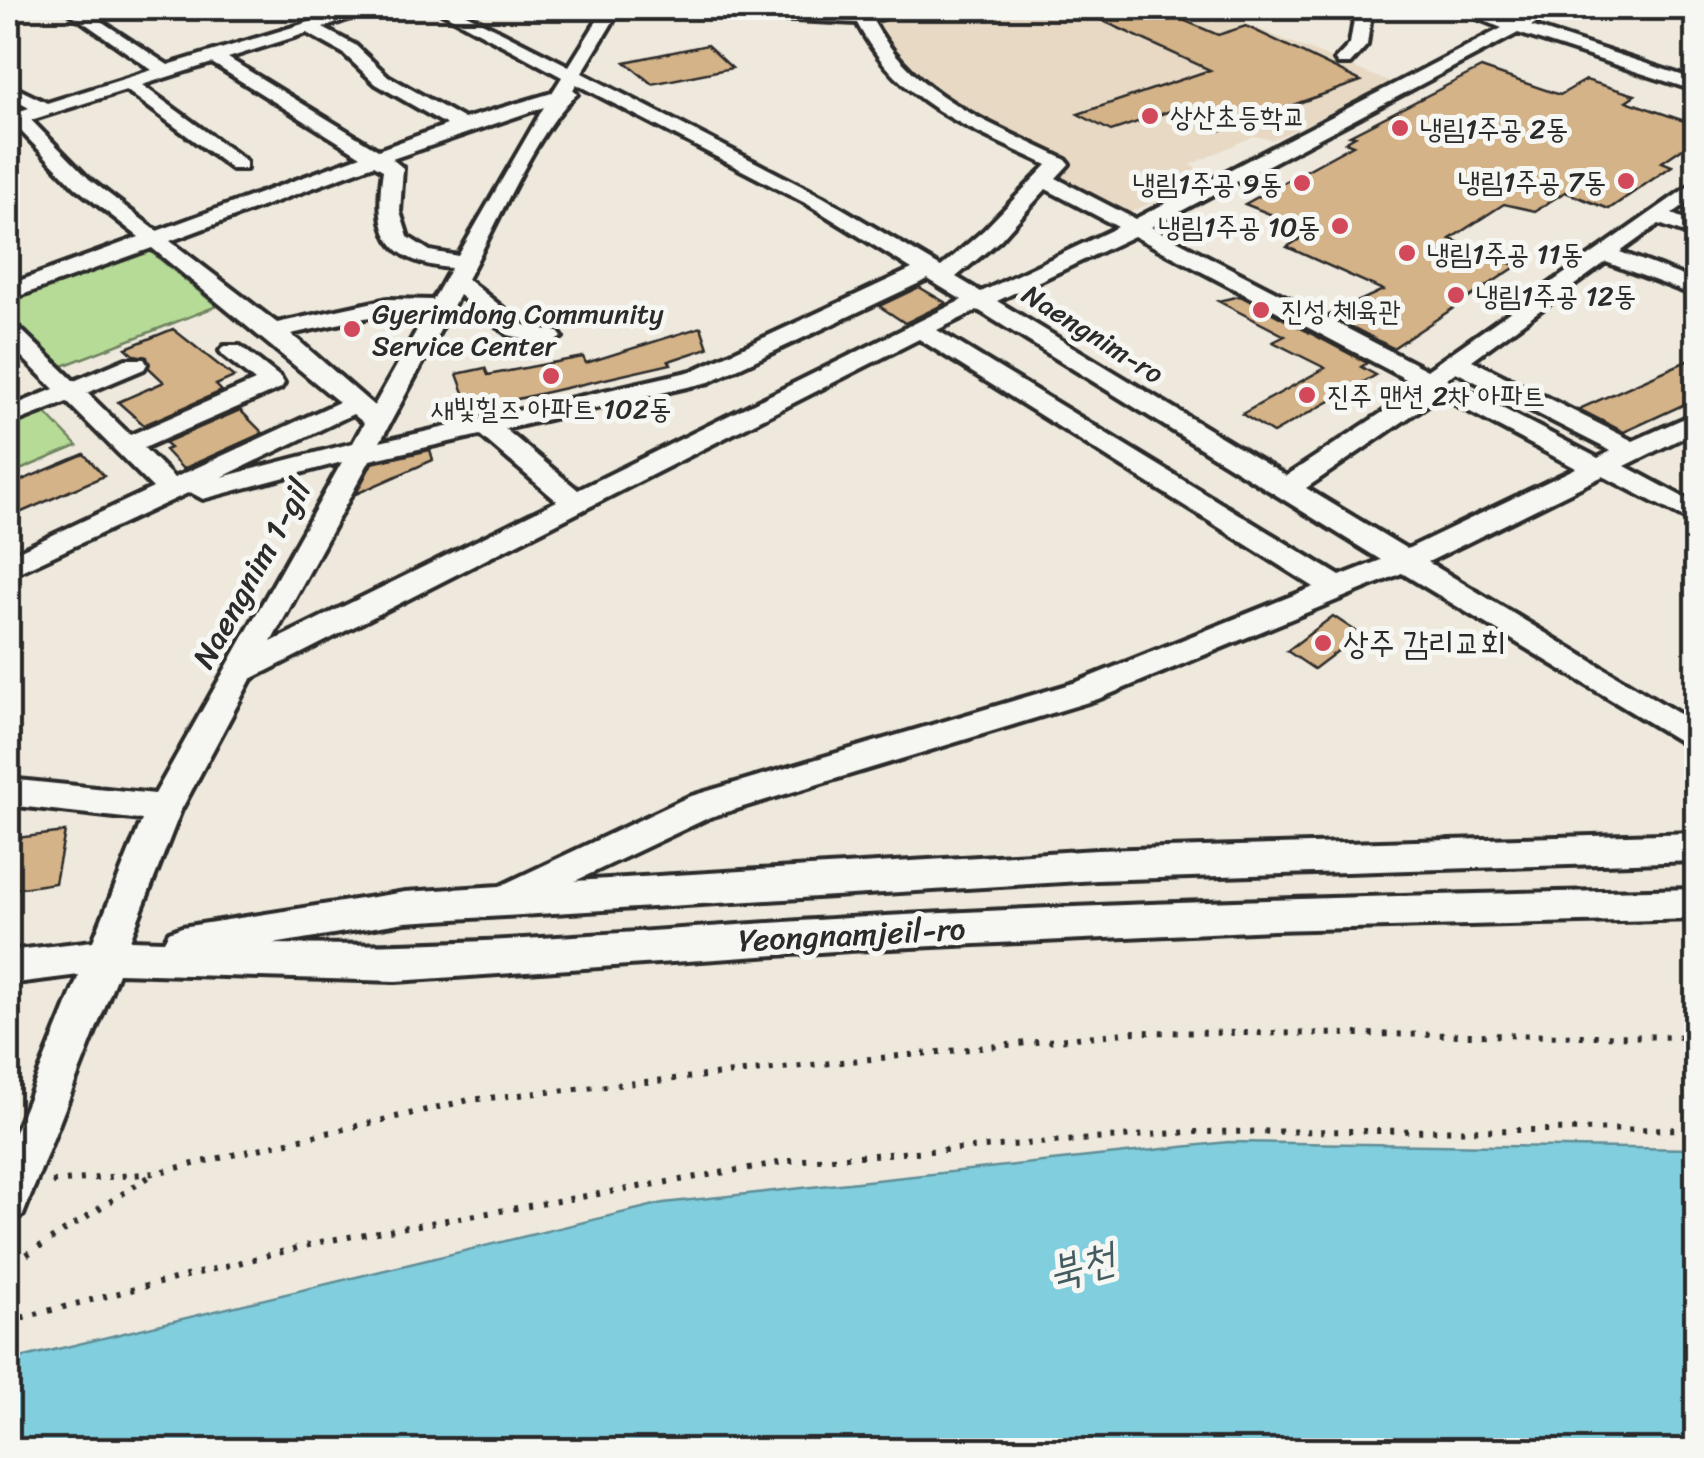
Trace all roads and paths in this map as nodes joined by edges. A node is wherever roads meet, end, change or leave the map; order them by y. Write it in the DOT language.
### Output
graph roads {
  1 [pos="71,8"];
  2 [pos="370,8"];
  3 [pos="442,8"];
  4 [pos="613,8"];
  5 [pos="650,8"];
  6 [pos="910,8"];
  7 [pos="1364,8"];
  8 [pos="1460,8"];
  9 [pos="1552,8"];
  10 [pos="863,18"];
  11 [pos="1517,26"];
  12 [pos="309,27"];
  13 [pos="214,56"];
  14 [pos="1344,60"];
  15 [pos="1696,64"];
  16 [pos="164,71"];
  17 [pos="1673,78"];
  18 [pos="128,83"];
  19 [pos="568,84"];
  20 [pos="1696,86"];
  21 [pos="8,89"];
  22 [pos="44,109"];
  23 [pos="13,119"];
  24 [pos="462,126"];
  25 [pos="379,156"];
  26 [pos="239,164"];
  27 [pos="1044,180"];
  28 [pos="1696,187"];
  29 [pos="1656,216"];
  30 [pos="1136,227"];
  31 [pos="1696,231"];
  32 [pos="155,239"];
  33 [pos="1604,254"];
  34 [pos="937,272"];
  35 [pos="456,284"];
  36 [pos="1696,289"];
  37 [pos="8,293"];
  38 [pos="982,300"];
  39 [pos="920,329"];
  40 [pos="8,330"];
  41 [pos="272,331"];
  42 [pos="550,337"];
  43 [pos="232,351"];
  44 [pos="1454,362"];
  45 [pos="134,364"];
  46 [pos="1434,383"];
  47 [pos="71,391"];
  48 [pos="366,412"];
  49 [pos="8,417"];
  50 [pos="1696,420"];
  51 [pos="485,426"];
  52 [pos="127,446"];
  53 [pos="358,452"];
  54 [pos="1611,461"];
  55 [pos="170,489"];
  56 [pos="1284,489"];
  57 [pos="576,502"];
  58 [pos="126,511"];
  59 [pos="1696,514"];
  60 [pos="1405,561"];
  61 [pos="8,567"];
  62 [pos="1336,586"];
  63 [pos="238,672"];
  64 [pos="1696,738"];
  65 [pos="8,792"];
  66 [pos="164,809"];
  67 [pos="1696,846"];
  68 [pos="495,902"];
  69 [pos="1696,904"];
  70 [pos="104,956"];
  71 [pos="8,966"];
  72 [pos="1696,1036"];
  73 [pos="1696,1129"];
  74 [pos="155,1173"];
  75 [pos="10,1192"];
  76 [pos="15,1262"];
  77 [pos="8,1321"];
  1 -- 16 [label="street"];
  2 -- 12 [label="street"];
  3 -- 19 [label="street, Naengnim-ro"];
  4 -- 19 [label="street, Naengnim 1-gil"];
  5 -- 10 [label="street"];
  6 -- 10 [label="street"];
  7 -- 14 [label="street"];
  8 -- 11 [label="street"];
  9 -- 11 [label="street"];
  10 -- 27 [label="street"];
  11 -- 17 [label="street"];
  11 -- 30 [label="street"];
  12 -- 13 [label="street"];
  12 -- 24 [label="street"];
  13 -- 16 [label="street"];
  13 -- 25 [label="street"];
  15 -- 17 [label="street"];
  16 -- 18 [label="street"];
  17 -- 20 [label="street"];
  18 -- 22 [label="street"];
  18 -- 26 [label="street"];
  19 -- 24 [label="street"];
  19 -- 34 [label="street, Naengnim-ro"];
  19 -- 35 [label="street, Naengnim 1-gil"];
  21 -- 22 [label="street"];
  22 -- 23 [label="street"];
  23 -- 32 [label="street"];
  24 -- 25 [label="street"];
  25 -- 32 [label="street"];
  25 -- 35 [label="street"];
  27 -- 30 [label="street"];
  27 -- 34 [label="street"];
  28 -- 29 [label="street"];
  29 -- 31 [label="street"];
  29 -- 33 [label="street"];
  30 -- 38 [label="street"];
  30 -- 46 [label="street"];
  32 -- 37 [label="street"];
  32 -- 41 [label="street"];
  33 -- 36 [label="street"];
  33 -- 44 [label="street"];
  34 -- 38 [label="street, Naengnim-ro"];
  34 -- 51 [label="street"];
  35 -- 41 [label="street"];
  35 -- 42 [label="street"];
  35 -- 48 [label="street, Naengnim 1-gil"];
  38 -- 39 [label="street"];
  38 -- 56 [label="street, Naengnim-ro"];
  39 -- 57 [label="street"];
  39 -- 62 [label="street"];
  40 -- 47 [label="street"];
  41 -- 48 [label="street"];
  43 -- 52 [label="street"];
  44 -- 46 [label="street"];
  44 -- 54 [label="street"];
  45 -- 47 [label="street"];
  46 -- 54 [label="street"];
  46 -- 56 [label="street"];
  47 -- 49 [label="street"];
  47 -- 52 [label="street"];
  48 -- 53 [label="street, Naengnim 1-gil"];
  48 -- 55 [label="street"];
  50 -- 54 [label="street"];
  51 -- 53 [label="street"];
  51 -- 57 [label="street"];
  52 -- 55 [label="street"];
  53 -- 58 [label="street"];
  53 -- 63 [label="street, Naengnim 1-gil"];
  54 -- 59 [label="street"];
  54 -- 60 [label="street"];
  55 -- 58 [label="street"];
  56 -- 60 [label="street, Naengnim-ro"];
  57 -- 63 [label="street"];
  58 -- 61 [label="street"];
  60 -- 62 [label="street"];
  60 -- 64 [label="street, Naengnim-ro"];
  62 -- 68 [label="street"];
  63 -- 66 [label="street, Naengnim 1-gil"];
  65 -- 66 [label="street"];
  66 -- 70 [label="street, Naengnim 1-gil"];
  67 -- 68 [label="street"];
  68 -- 70 [label="street"];
  69 -- 70 [label="street, Yeongnamjeil-ro"];
  70 -- 71 [label="street, Yeongnamjeil-ro"];
  70 -- 75 [label="street, Naengnim 1-gil"];
  72 -- 74 [label="path"];
  73 -- 77 [label="path"];
  74 -- 75 [label="path"];
  74 -- 76 [label="path"];
}
